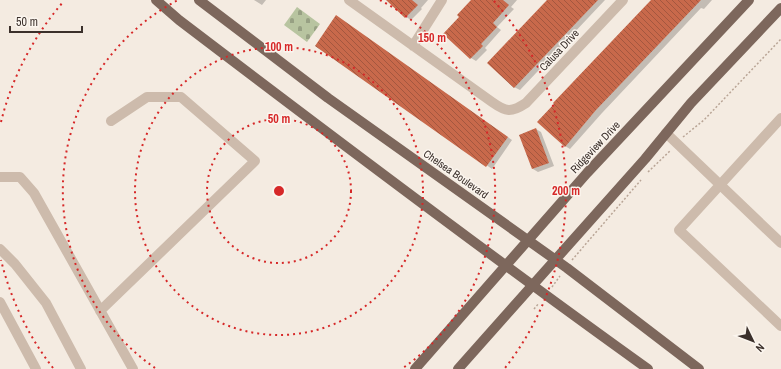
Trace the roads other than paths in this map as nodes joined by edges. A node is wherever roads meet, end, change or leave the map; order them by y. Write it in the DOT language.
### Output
graph roads {
  1 [pos="156,0"];
  2 [pos="199,0"];
  3 [pos="349,0"];
  4 [pos="442,0"];
  5 [pos="623,0"];
  6 [pos="749,0"];
  7 [pos="781,8"];
  8 [pos="413,46"];
  9 [pos="781,118"];
  10 [pos="111,121"];
  11 [pos="666,133"];
  12 [pos="0,177"];
  13 [pos="720,185"];
  14 [pos="528,240"];
  15 [pos="781,243"];
  16 [pos="0,249"];
  17 [pos="555,260"];
  18 [pos="506,266"];
  19 [pos="532,285"];
  20 [pos="0,302"];
  21 [pos="100,311"];
  22 [pos="781,326"];
  23 [pos="36,369"];
  24 [pos="81,369"];
  25 [pos="132,369"];
  26 [pos="415,369"];
  27 [pos="458,369"];
  28 [pos="648,369"];
  29 [pos="699,369"];
  1 -- 18 [label="main road"];
  2 -- 14 [label="main road, Chelsea Boulevard"];
  3 -- 8 [label="street"];
  4 -- 8 [label="street"];
  5 -- 8 [label="street, Calusa Drive"];
  6 -- 14 [label="main road, Ridgeview Drive"];
  7 -- 11 [label="main road"];
  9 -- 13 [label="street"];
  10 -- 21 [label="street"];
  11 -- 13 [label="street"];
  11 -- 17 [label="main road"];
  12 -- 21 [label="street"];
  13 -- 15 [label="street"];
  13 -- 22 [label="street"];
  14 -- 17 [label="main road, Chelsea Boulevard"];
  14 -- 18 [label="main road, Ridgeview Drive"];
  16 -- 24 [label="street"];
  17 -- 19 [label="main road"];
  17 -- 29 [label="main road, Chelsea Boulevard"];
  18 -- 19 [label="main road"];
  18 -- 26 [label="main road, Ridgeview Drive"];
  19 -- 27 [label="main road"];
  19 -- 28 [label="main road"];
  20 -- 23 [label="street"];
  21 -- 25 [label="street"];
}
